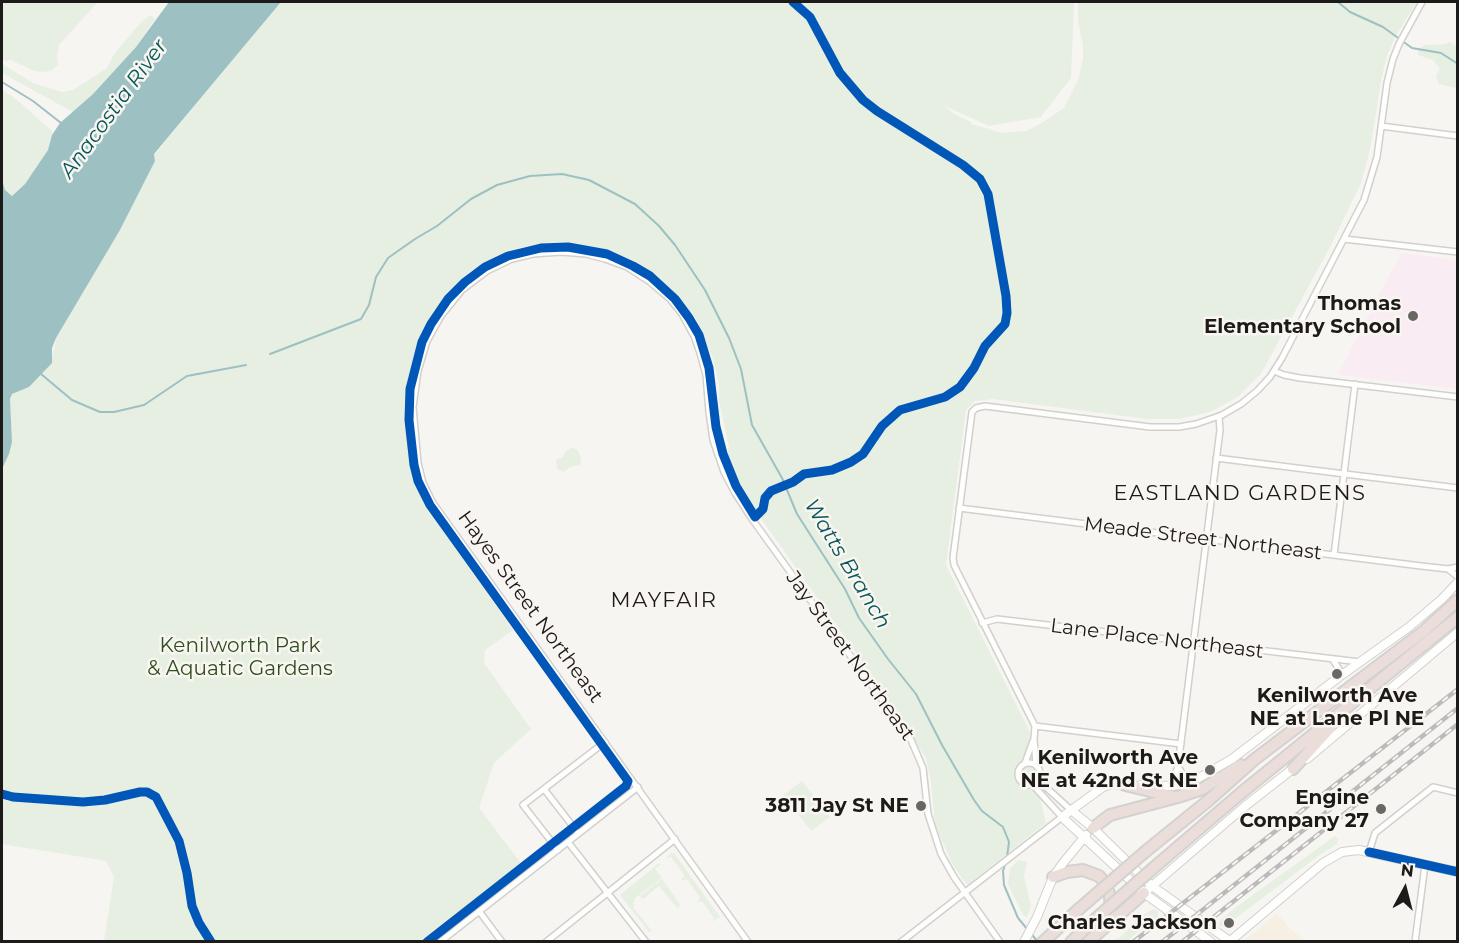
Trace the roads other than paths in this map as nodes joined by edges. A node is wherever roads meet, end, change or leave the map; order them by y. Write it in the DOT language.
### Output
graph roads {
  1 [pos="1422,2"];
  2 [pos="1381,126"];
  3 [pos="1458,136"];
  4 [pos="1344,239"];
  5 [pos="1458,252"];
  6 [pos="1274,371"];
  7 [pos="1355,384"];
  8 [pos="1458,397"];
  9 [pos="1219,416"];
  10 [pos="713,440"];
  11 [pos="1216,458"];
  12 [pos="1344,474"];
  13 [pos="1458,488"];
  14 [pos="959,508"];
  15 [pos="1206,539"];
  16 [pos="1334,555"];
  17 [pos="1458,567"];
  18 [pos="1448,569"];
  19 [pos="1458,579"];
  20 [pos="1458,600"];
  21 [pos="1458,617"];
  22 [pos="982,623"];
  23 [pos="1458,632"];
  24 [pos="1193,643"];
  25 [pos="1333,660"];
  26 [pos="1360,662"];
  27 [pos="1339,677"];
  28 [pos="1347,708"];
  29 [pos="1035,726"];
  30 [pos="1034,739"];
  31 [pos="605,742"];
  32 [pos="1181,744"];
  33 [pos="1255,759"];
  34 [pos="1025,763"];
  35 [pos="1036,764"];
  36 [pos="1178,766"];
  37 [pos="1293,769"];
  38 [pos="1038,780"];
  39 [pos="1197,780"];
  40 [pos="1032,784"];
  41 [pos="1125,785"];
  42 [pos="1170,786"];
  43 [pos="638,788"];
  44 [pos="544,789"];
  45 [pos="1458,793"];
  46 [pos="1178,797"];
  47 [pos="1071,810"];
  48 [pos="1062,817"];
  49 [pos="1093,828"];
  50 [pos="578,833"];
  51 [pos="1084,837"];
  52 [pos="675,839"];
  53 [pos="568,842"];
  54 [pos="558,849"];
  55 [pos="1369,852"];
  56 [pos="1425,865"];
  57 [pos="1458,872"];
  58 [pos="1053,877"];
  59 [pos="1148,889"];
  60 [pos="608,892"];
  61 [pos="964,892"];
  62 [pos="479,911"];
  63 [pos="1104,926"];
  64 [pos="1047,938"];
  65 [pos="1230,941"];
  66 [pos="440,942"];
  67 [pos="502,942"];
  68 [pos="546,942"];
  69 [pos="646,942"];
  70 [pos="748,942"];
  71 [pos="901,942"];
  72 [pos="1000,942"];
  73 [pos="1024,942"];
  74 [pos="1071,942"];
  75 [pos="1088,942"];
  76 [pos="1211,942"];
  77 [pos="1415,942"];
  1 -- 2 [label="street"];
  2 -- 3 [label="street"];
  2 -- 4 [label="street"];
  4 -- 5 [label="street"];
  4 -- 6 [label="street"];
  6 -- 7 [label="street"];
  6 -- 9 [label="street"];
  7 -- 8 [label="street"];
  7 -- 12 [label="street"];
  9 -- 11 [label="street"];
  9 -- 14 [label="street"];
  10 -- 31 [label="street, Hayes Street Northeast"];
  10 -- 61 [label="street, Jay Street Northeast"];
  11 -- 12 [label="street"];
  11 -- 15 [label="street"];
  12 -- 13 [label="street"];
  12 -- 16 [label="street"];
  14 -- 15 [label="street, Meade Street Northeast"];
  14 -- 22 [label="street"];
  15 -- 16 [label="street, Meade Street Northeast"];
  15 -- 24 [label="street"];
  16 -- 18 [label="street, Meade Street Northeast"];
  17 -- 18 [label="street, Meade Street Northeast"];
  18 -- 19 [label="street"];
  19 -- 26 [label="main road"];
  20 -- 33 [label="highway"];
  21 -- 28 [label="highway"];
  22 -- 24 [label="street, Lane Place Northeast"];
  22 -- 29 [label="street"];
  23 -- 37 [label="main road"];
  24 -- 25 [label="street, Lane Place Northeast"];
  24 -- 32 [label="street"];
  25 -- 26 [label="street, Lane Place Northeast"];
  25 -- 27 [label="street"];
  26 -- 27 [label="main road"];
  27 -- 39 [label="main road"];
  28 -- 37 [label="highway"];
  28 -- 74 [label="highway, bridge"];
  29 -- 30 [label="street"];
  29 -- 32 [label="street"];
  30 -- 34 [label="street"];
  30 -- 35 [label="street"];
  31 -- 43 [label="street, Hayes Street Northeast"];
  31 -- 44 [label="street"];
  32 -- 36 [label="street"];
  33 -- 46 [label="highway"];
  33 -- 64 [label="highway, bridge"];
  34 -- 35 [label="street"];
  34 -- 40 [label="street"];
  35 -- 38 [label="street"];
  36 -- 39 [label="street"];
  36 -- 42 [label="street"];
  37 -- 59 [label="main road"];
  38 -- 40 [label="street"];
  38 -- 47 [label="street"];
  39 -- 42 [label="main road"];
  40 -- 48 [label="street"];
  41 -- 42 [label="main road"];
  41 -- 46 [label="highway"];
  41 -- 47 [label="main road"];
  43 -- 50 [label="street"];
  43 -- 52 [label="street, Hayes Street Northeast"];
  44 -- 50 [label="street"];
  44 -- 54 [label="street"];
  45 -- 55 [label="street"];
  46 -- 49 [label="highway"];
  47 -- 48 [label="main road"];
  47 -- 49 [label="main road"];
  48 -- 51 [label="main road"];
  48 -- 61 [label="street"];
  49 -- 51 [label="main road"];
  49 -- 59 [label="main road"];
  50 -- 53 [label="street"];
  51 -- 58 [label="main road"];
  51 -- 59 [label="main road"];
  52 -- 60 [label="street"];
  52 -- 70 [label="street, Hayes Street Northeast"];
  53 -- 54 [label="street"];
  53 -- 60 [label="street"];
  54 -- 62 [label="street"];
  55 -- 56 [label="main road"];
  55 -- 65 [label="main road"];
  56 -- 57 [label="main road"];
  56 -- 77 [label="street"];
  58 -- 63 [label="highway"];
  58 -- 73 [label="main road"];
  59 -- 63 [label="highway"];
  59 -- 65 [label="main road"];
  59 -- 76 [label="main road"];
  60 -- 68 [label="street"];
  60 -- 69 [label="street"];
  61 -- 71 [label="street"];
  61 -- 72 [label="street, Jay Street Northeast"];
  62 -- 66 [label="street"];
  62 -- 67 [label="street"];
  63 -- 75 [label="highway"];
}
